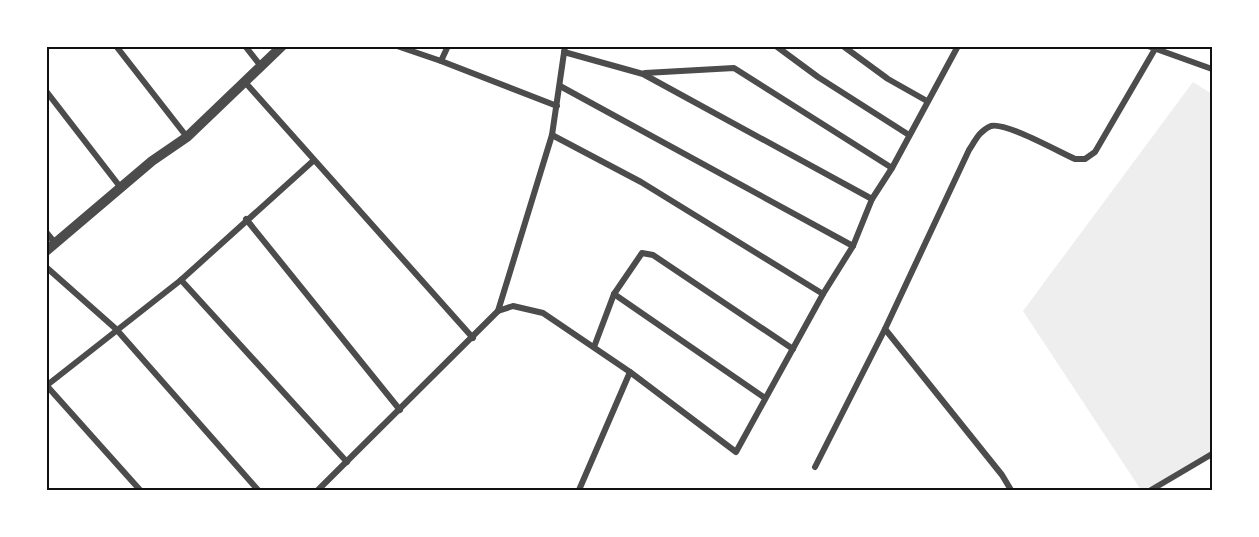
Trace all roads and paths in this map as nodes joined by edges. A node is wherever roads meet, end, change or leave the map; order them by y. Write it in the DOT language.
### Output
graph roads {
  1 [pos="116,46"];
  2 [pos="245,46"];
  3 [pos="282,46"];
  4 [pos="397,46"];
  5 [pos="448,46"];
  6 [pos="776,46"];
  7 [pos="843,46"];
  8 [pos="958,46"];
  9 [pos="1152,48"];
  10 [pos="565,49"];
  11 [pos="441,61"];
  12 [pos="260,65"];
  13 [pos="1212,69"];
  14 [pos="643,74"];
  15 [pos="243,81"];
  16 [pos="560,86"];
  17 [pos="46,91"];
  18 [pos="927,102"];
  19 [pos="557,106"];
  20 [pos="552,135"];
  21 [pos="909,135"];
  22 [pos="187,137"];
  23 [pos="313,161"];
  24 [pos="892,168"];
  25 [pos="121,189"];
  26 [pos="872,199"];
  27 [pos="246,219"];
  28 [pos="46,232"];
  29 [pos="56,243"];
  30 [pos="853,246"];
  31 [pos="46,251"];
  32 [pos="46,267"];
  33 [pos="181,280"];
  34 [pos="614,294"];
  35 [pos="823,294"];
  36 [pos="498,311"];
  37 [pos="116,329"];
  38 [pos="885,329"];
  39 [pos="473,338"];
  40 [pos="594,347"];
  41 [pos="793,349"];
  42 [pos="630,372"];
  43 [pos="47,386"];
  44 [pos="765,399"];
  45 [pos="400,410"];
  46 [pos="1212,454"];
  47 [pos="347,462"];
  48 [pos="815,467"];
  49 [pos="140,490"];
  50 [pos="258,490"];
  51 [pos="318,490"];
  52 [pos="579,490"];
  53 [pos="1011,490"];
  54 [pos="1150,490"];
  1 -- 22 [label="street"];
  2 -- 12 [label="street"];
  3 -- 12 [label="street"];
  4 -- 11 [label="street"];
  5 -- 11 [label="street"];
  6 -- 21 [label="street"];
  7 -- 18 [label="street"];
  8 -- 18 [label="street"];
  9 -- 13 [label="street"];
  9 -- 38 [label="street"];
  10 -- 14 [label="street"];
  10 -- 16 [label="street"];
  11 -- 19 [label="street"];
  12 -- 15 [label="street"];
  14 -- 24 [label="street"];
  14 -- 26 [label="street"];
  15 -- 22 [label="street"];
  15 -- 23 [label="street"];
  16 -- 19 [label="street"];
  16 -- 30 [label="street"];
  17 -- 25 [label="street"];
  18 -- 21 [label="street"];
  19 -- 20 [label="street"];
  20 -- 35 [label="street"];
  20 -- 36 [label="street"];
  21 -- 24 [label="street"];
  22 -- 25 [label="street"];
  23 -- 27 [label="street"];
  23 -- 39 [label="street"];
  24 -- 26 [label="street"];
  25 -- 29 [label="street"];
  26 -- 30 [label="street"];
  27 -- 33 [label="street"];
  27 -- 45 [label="street"];
  28 -- 29 [label="street"];
  29 -- 31 [label="street"];
  30 -- 35 [label="street"];
  32 -- 37 [label="street"];
  33 -- 37 [label="street"];
  33 -- 47 [label="street"];
  34 -- 40 [label="street"];
  34 -- 41 [label="street"];
  34 -- 44 [label="street"];
  35 -- 41 [label="street"];
  36 -- 39 [label="street"];
  36 -- 40 [label="street"];
  37 -- 43 [label="street"];
  37 -- 50 [label="street"];
  38 -- 48 [label="street"];
  38 -- 53 [label="street"];
  39 -- 45 [label="street"];
  40 -- 42 [label="street"];
  41 -- 44 [label="street"];
  42 -- 44 [label="street"];
  42 -- 52 [label="street"];
  43 -- 49 [label="street"];
  45 -- 47 [label="street"];
  46 -- 54 [label="street"];
  47 -- 51 [label="street"];
}
